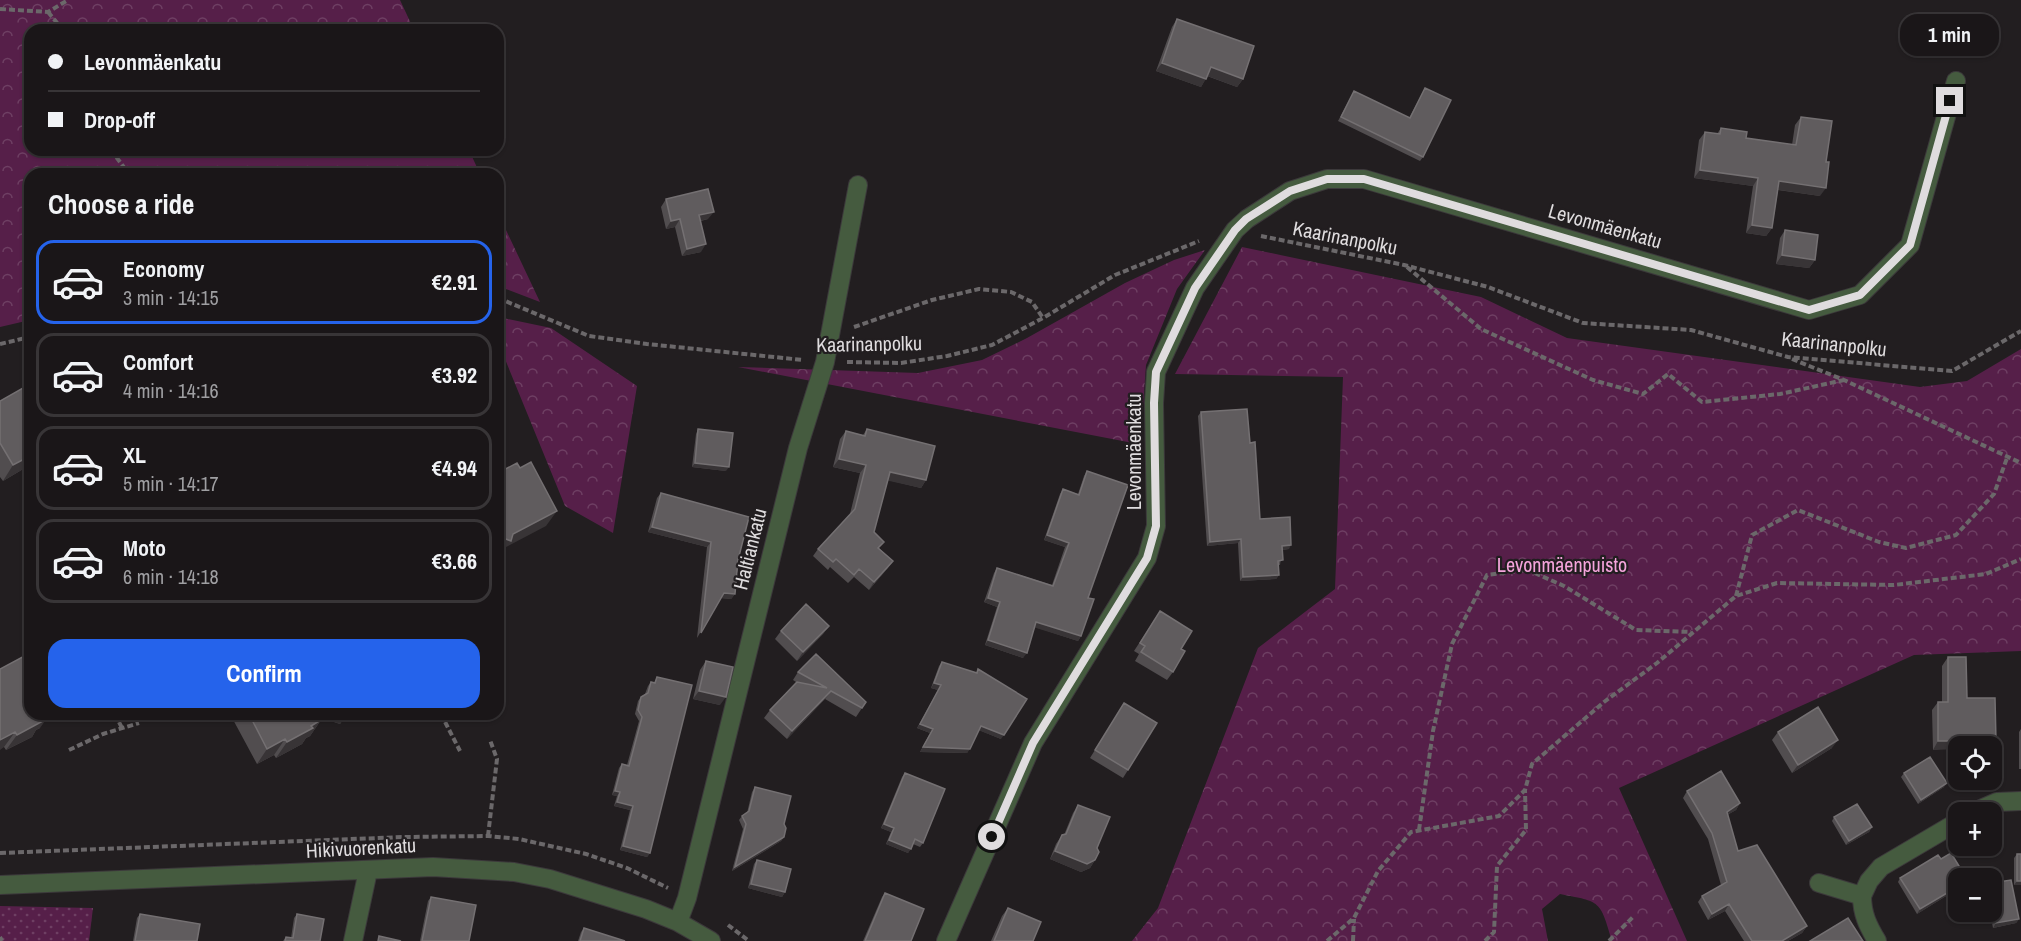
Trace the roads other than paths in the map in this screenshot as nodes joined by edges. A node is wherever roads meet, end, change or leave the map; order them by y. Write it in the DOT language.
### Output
graph roads {
  1 [pos="1956,81"];
  2 [pos="858,184"];
  3 [pos="2021,801"];
  4 [pos="1997,802"];
  5 [pos="1948,827"];
  6 [pos="368,871"];
  7 [pos="1819,883"];
  8 [pos="0,885"];
  9 [pos="1862,896"];
  10 [pos="678,922"];
  11 [pos="353,941"];
  12 [pos="711,941"];
  13 [pos="946,941"];
  14 [pos="1877,941"];
  1 -- 13 [label="street, Levonmäenkatu"];
  2 -- 10 [label="street, Haltiankatu"];
  3 -- 4 [label="street"];
  5 -- 9 [label="street"];
  6 -- 8 [label="street, Hikivuorenkatu"];
  6 -- 10 [label="street, Hikivuorenkatu"];
  6 -- 11 [label="street"];
  7 -- 9 [label="street"];
  9 -- 14 [label="street"];
  10 -- 12 [label="street, Hikivuorenkatu"];
}
